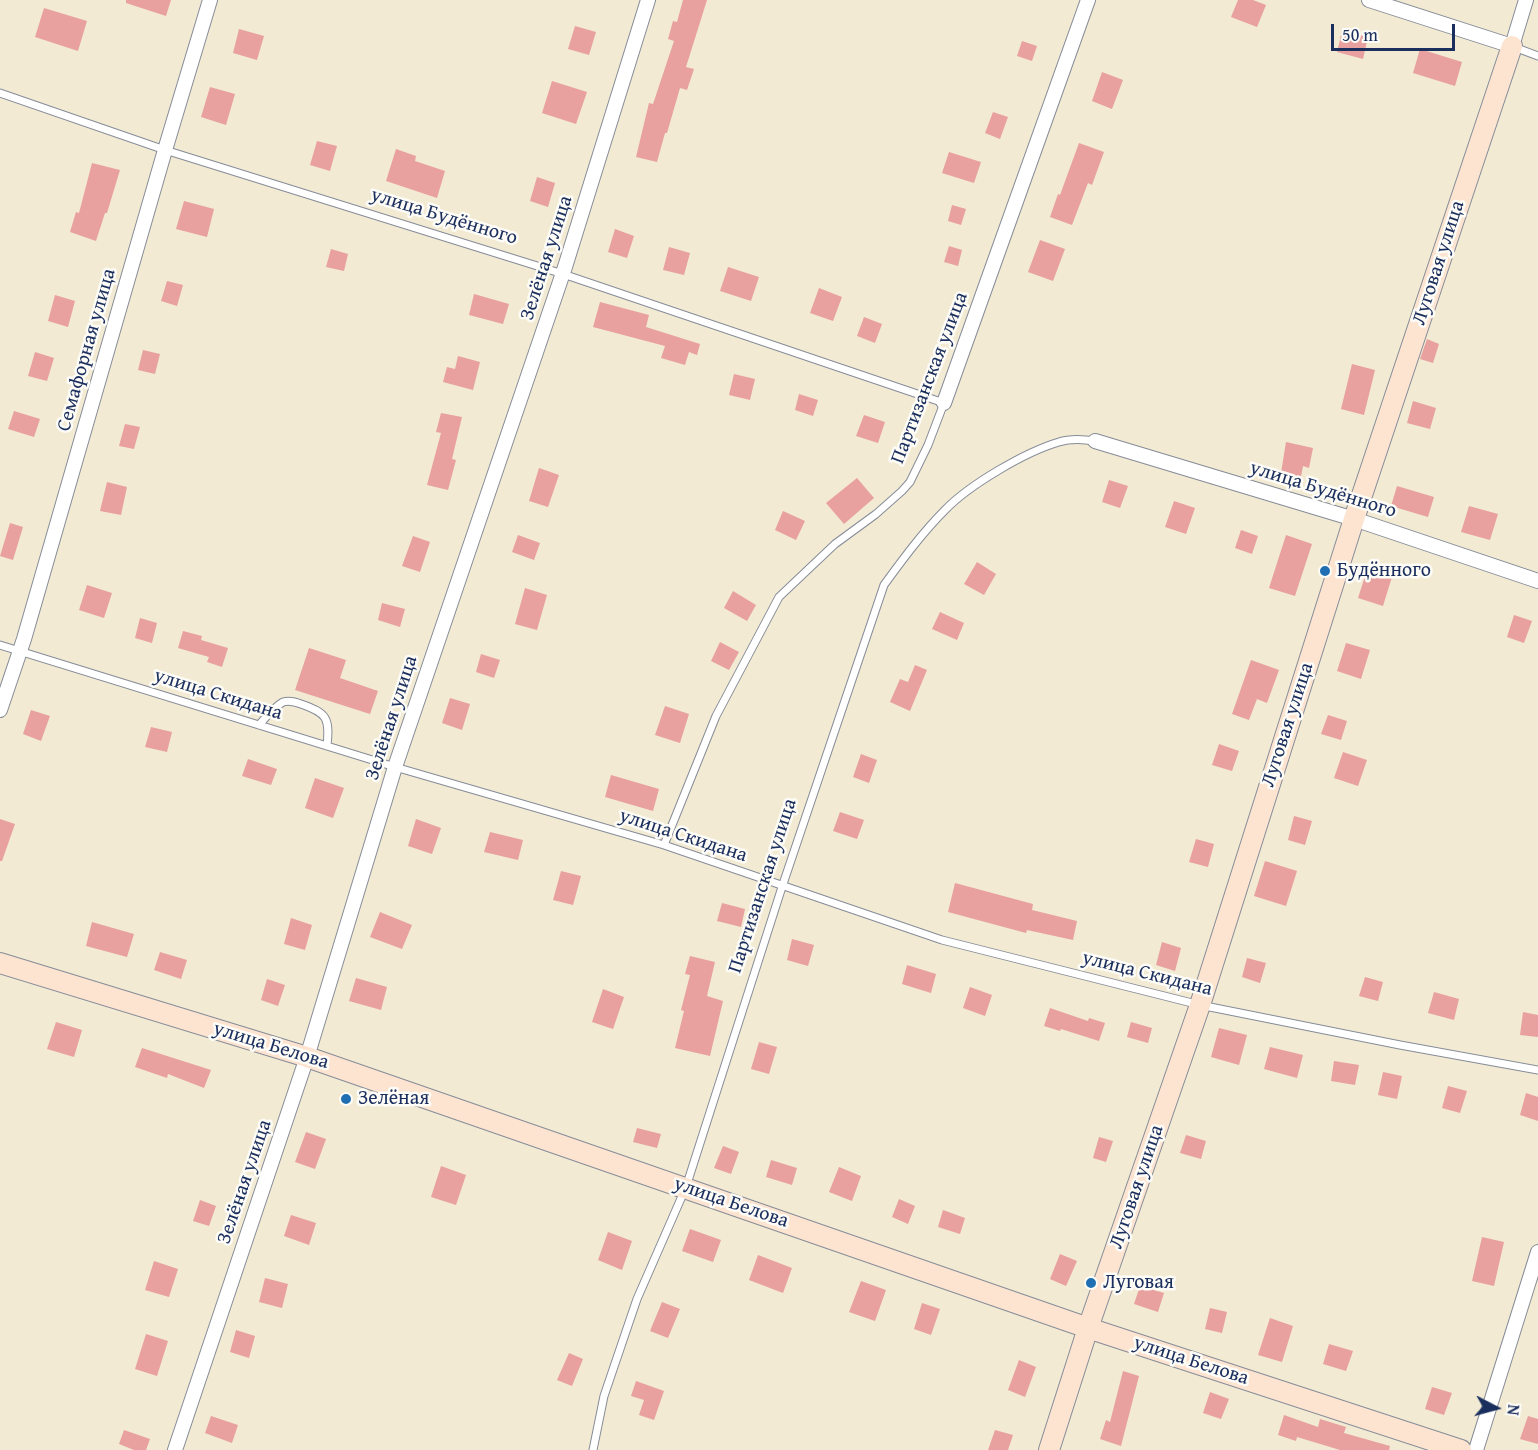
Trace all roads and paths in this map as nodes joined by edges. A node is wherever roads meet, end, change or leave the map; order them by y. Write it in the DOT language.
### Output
graph roads {
  1 [pos="210,0"];
  2 [pos="648,0"];
  3 [pos="1088,0"];
  4 [pos="1369,0"];
  5 [pos="1526,0"];
  6 [pos="1512,46"];
  7 [pos="1538,56"];
  8 [pos="0,93"];
  9 [pos="165,150"];
  10 [pos="563,274"];
  11 [pos="944,403"];
  12 [pos="1095,441"];
  13 [pos="1354,519"];
  14 [pos="1538,581"];
  15 [pos="0,645"];
  16 [pos="20,651"];
  17 [pos="0,710"];
  18 [pos="259,725"];
  19 [pos="327,746"];
  20 [pos="395,767"];
  21 [pos="664,845"];
  22 [pos="782,887"];
  23 [pos="0,963"];
  24 [pos="1200,1005"];
  25 [pos="307,1057"];
  26 [pos="1538,1070"];
  27 [pos="686,1187"];
  28 [pos="1538,1252"];
  29 [pos="1088,1328"];
  30 [pos="175,1450"];
  31 [pos="593,1450"];
  32 [pos="1049,1450"];
  33 [pos="1461,1450"];
  34 [pos="1476,1450"];
  1 -- 9 [label="street, Семафорная улица"];
  2 -- 10 [label="street, Зелёная улица"];
  3 -- 11 [label="street, Партизанская улица"];
  4 -- 6 [label="street"];
  5 -- 6 [label="street, Луговая улица"];
  6 -- 7 [label="lane"];
  6 -- 13 [label="street, Луговая улица"];
  8 -- 9 [label="lane, улица Будённого"];
  9 -- 10 [label="lane, улица Будённого"];
  9 -- 16 [label="street, Семафорная улица"];
  10 -- 11 [label="lane, улица Будённого"];
  10 -- 20 [label="street, Зелёная улица"];
  11 -- 21 [label="lane, Партизанская улица"];
  12 -- 13 [label="street, улица Будённого"];
  12 -- 22 [label="lane, Партизанская улица"];
  13 -- 14 [label="street, улица Будённого"];
  13 -- 24 [label="street, Луговая улица"];
  15 -- 16 [label="lane, улица Скидана"];
  16 -- 17 [label="street, Семафорная улица"];
  16 -- 18 [label="lane, улица Скидана"];
  18 -- 19 [label="lane, улица Скидана"];
  18 -- 19 [label="lane"];
  19 -- 20 [label="lane, улица Скидана"];
  20 -- 21 [label="lane, улица Скидана"];
  20 -- 25 [label="street, Зелёная улица"];
  21 -- 22 [label="lane, улица Скидана"];
  22 -- 24 [label="lane, улица Скидана"];
  22 -- 27 [label="lane, Партизанская улица"];
  23 -- 25 [label="street, улица Белова"];
  24 -- 26 [label="lane, улица Скидана"];
  24 -- 29 [label="street, Луговая улица"];
  25 -- 27 [label="street, улица Белова"];
  25 -- 30 [label="street, Зелёная улица"];
  27 -- 29 [label="street, улица Белова"];
  27 -- 31 [label="lane, Партизанская улица"];
  28 -- 34 [label="street"];
  29 -- 32 [label="street, Луговая улица"];
  29 -- 33 [label="street, улица Белова"];
}
